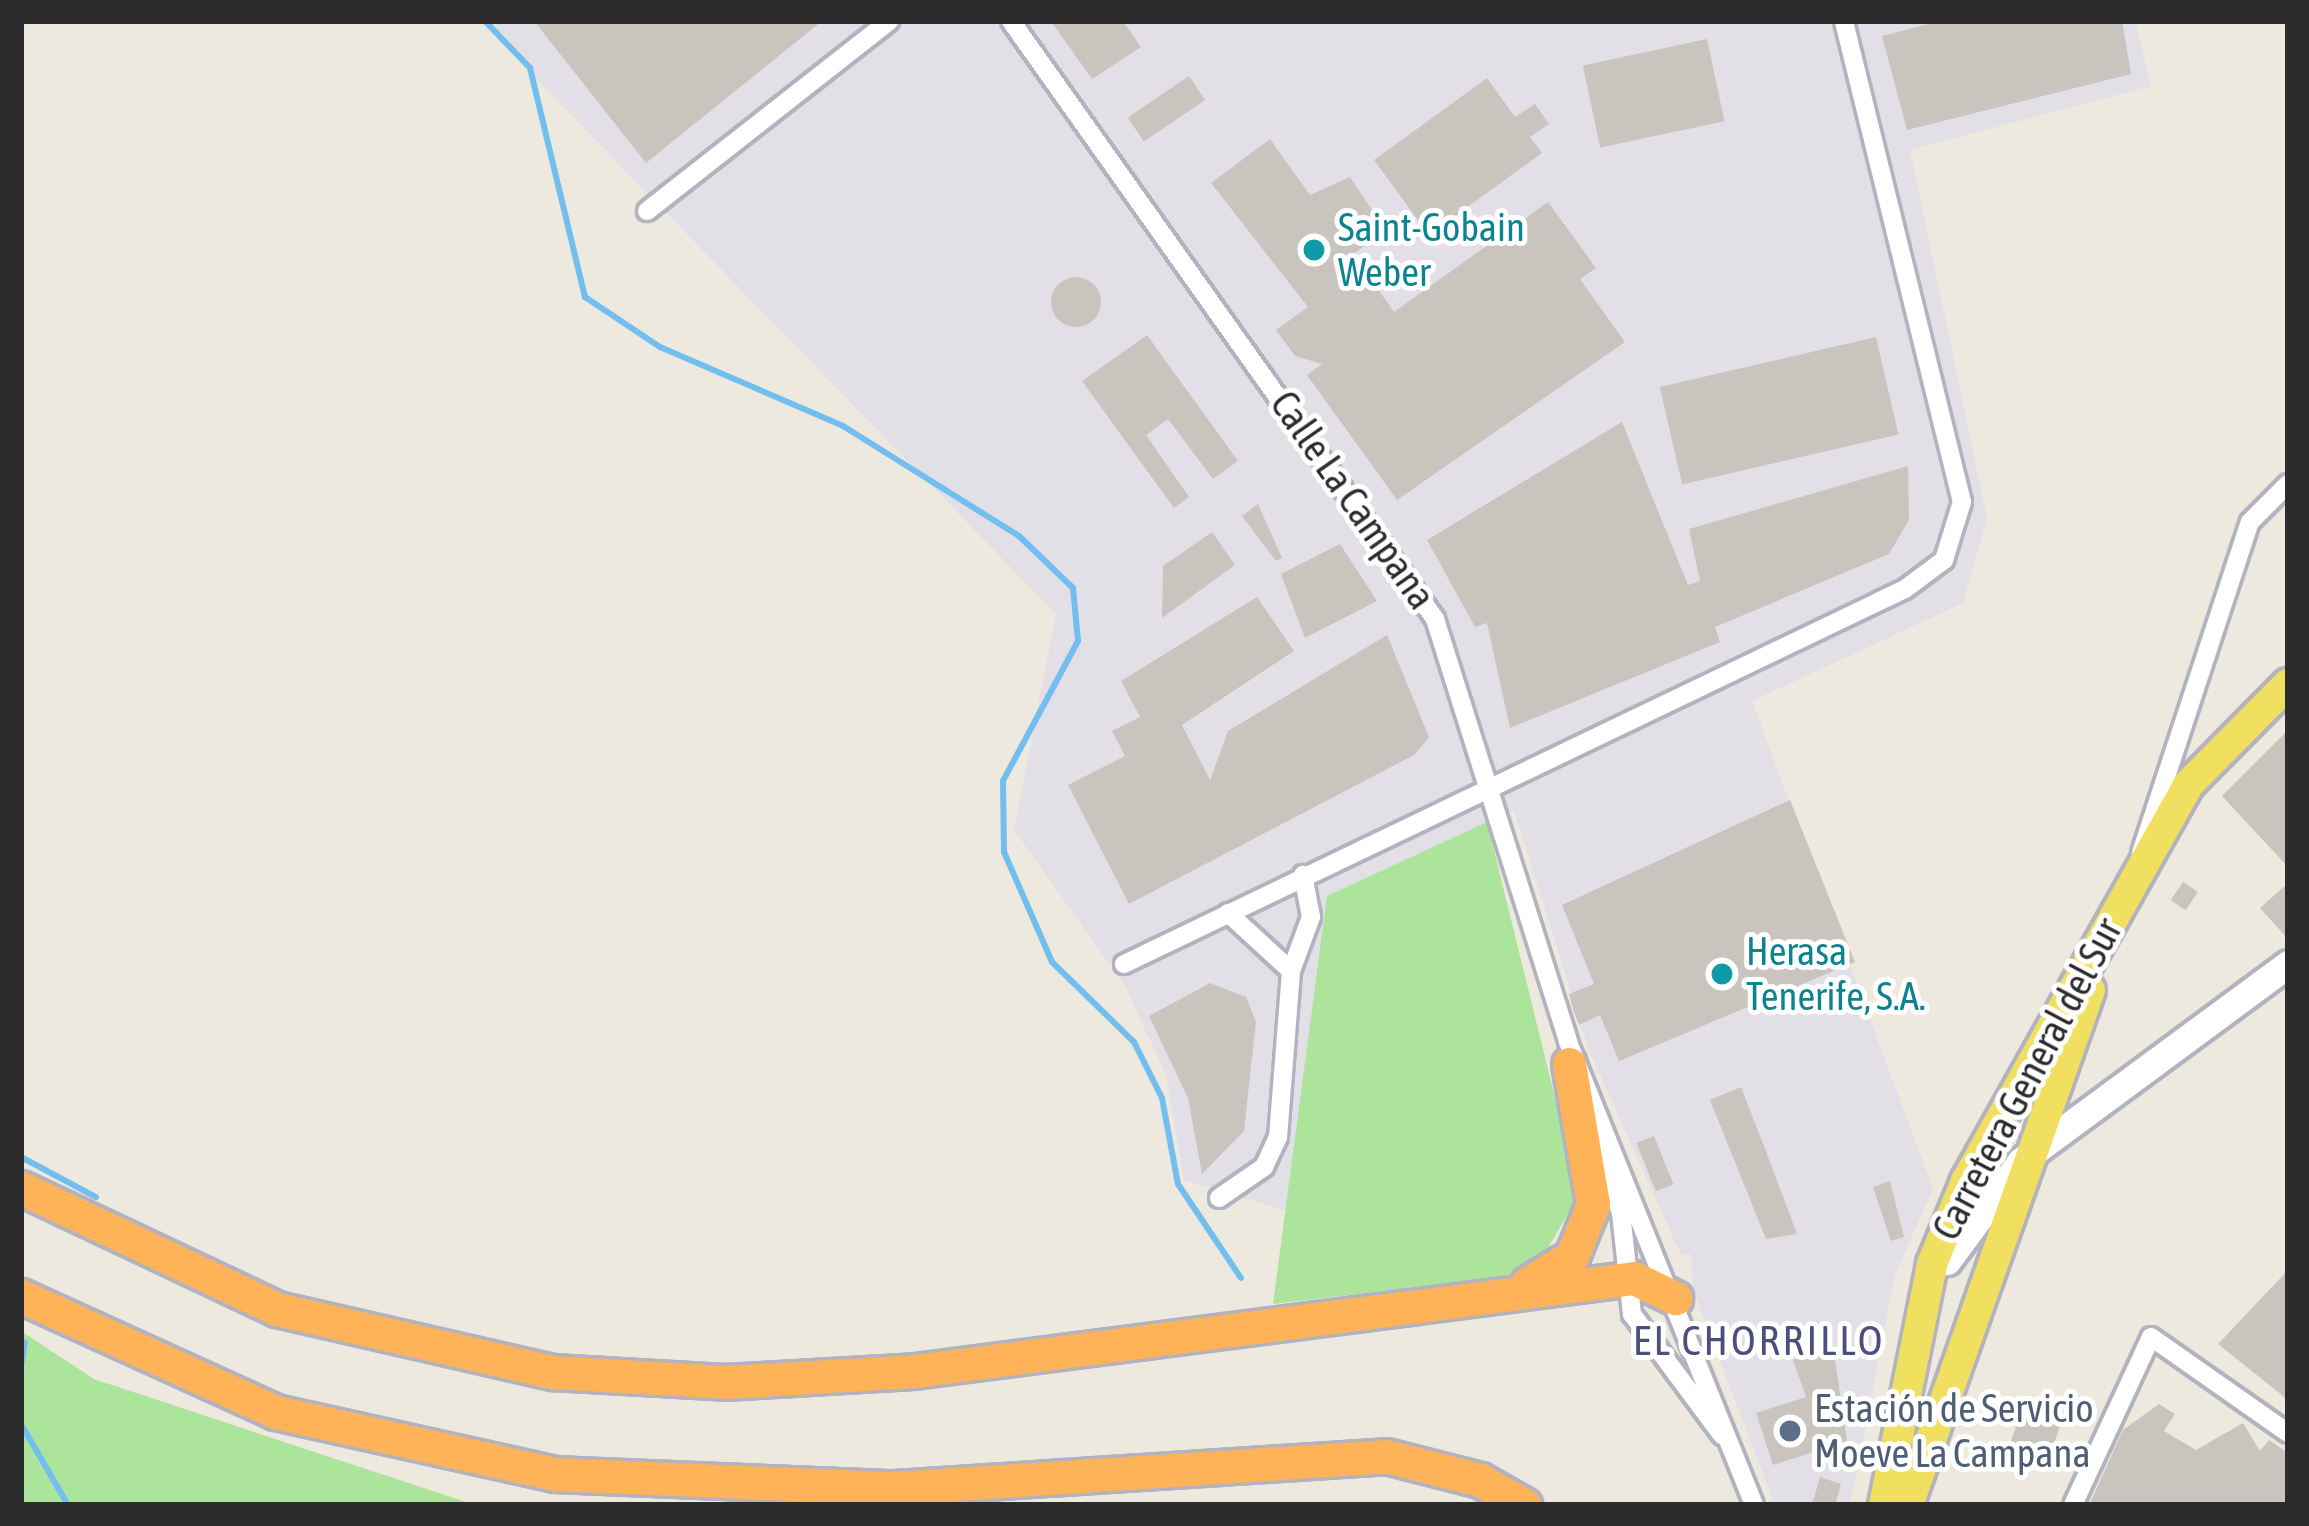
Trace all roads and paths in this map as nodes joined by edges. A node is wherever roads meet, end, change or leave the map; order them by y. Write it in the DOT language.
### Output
graph roads {
  1 [pos="889,21"];
  2 [pos="1011,21"];
  3 [pos="1844,21"];
  4 [pos="647,211"];
  5 [pos="2288,484"];
  6 [pos="2288,684"];
  7 [pos="1493,780"];
  8 [pos="2139,868"];
  9 [pos="1303,875"];
  10 [pos="1228,913"];
  11 [pos="1124,964"];
  12 [pos="2288,964"];
  13 [pos="1292,970"];
  14 [pos="1568,1053"];
  15 [pos="2143,1070"];
  16 [pos="2050,1090"];
  17 [pos="2088,1111"];
  18 [pos="2021,1160"];
  19 [pos="21,1188"];
  20 [pos="1219,1198"];
  21 [pos="1990,1264"];
  22 [pos="1623,1280"];
  23 [pos="1504,1292"];
  24 [pos="21,1296"];
  25 [pos="1675,1298"];
  26 [pos="1918,1331"];
  27 [pos="2288,1433"];
  28 [pos="1747,1474"];
  29 [pos="1524,1505"];
  30 [pos="1754,1505"];
  31 [pos="1884,1505"];
  32 [pos="1908,1505"];
  33 [pos="2073,1505"];
  1 -- 4 [label="street"];
  2 -- 7 [label="street, Calle La Campana"];
  3 -- 7 [label="street"];
  5 -- 8 [label="street"];
  6 -- 8 [label="main road, Carretera General del Sur"];
  7 -- 9 [label="street"];
  7 -- 14 [label="street, Calle La Campana"];
  8 -- 16 [label="main road, Carretera General del Sur"];
  8 -- 26 [label="main road, Carretera General del Sur"];
  9 -- 10 [label="street"];
  9 -- 13 [label="street"];
  10 -- 11 [label="street"];
  10 -- 13 [label="street"];
  12 -- 15 [label="main road"];
  13 -- 20 [label="street"];
  14 -- 22 [label="street, Calle La Campana"];
  14 -- 23 [label="highway"];
  14 -- 25 [label="street, Calle La Campana"];
  15 -- 17 [label="main road"];
  15 -- 21 [label="main road"];
  16 -- 17 [label="main road"];
  16 -- 18 [label="main road, Carretera General del Sur"];
  17 -- 18 [label="main road"];
  18 -- 21 [label="main road, Carretera General del Sur"];
  18 -- 26 [label="main road"];
  19 -- 23 [label="highway"];
  21 -- 32 [label="main road, Carretera General del Sur"];
  22 -- 23 [label="highway"];
  22 -- 25 [label="highway"];
  22 -- 28 [label="street, Calle La Campana"];
  24 -- 29 [label="highway"];
  25 -- 28 [label="street, Calle La Campana"];
  26 -- 31 [label="main road, Carretera General del Sur"];
  27 -- 33 [label="street"];
  28 -- 30 [label="street, Calle La Campana"];
}
